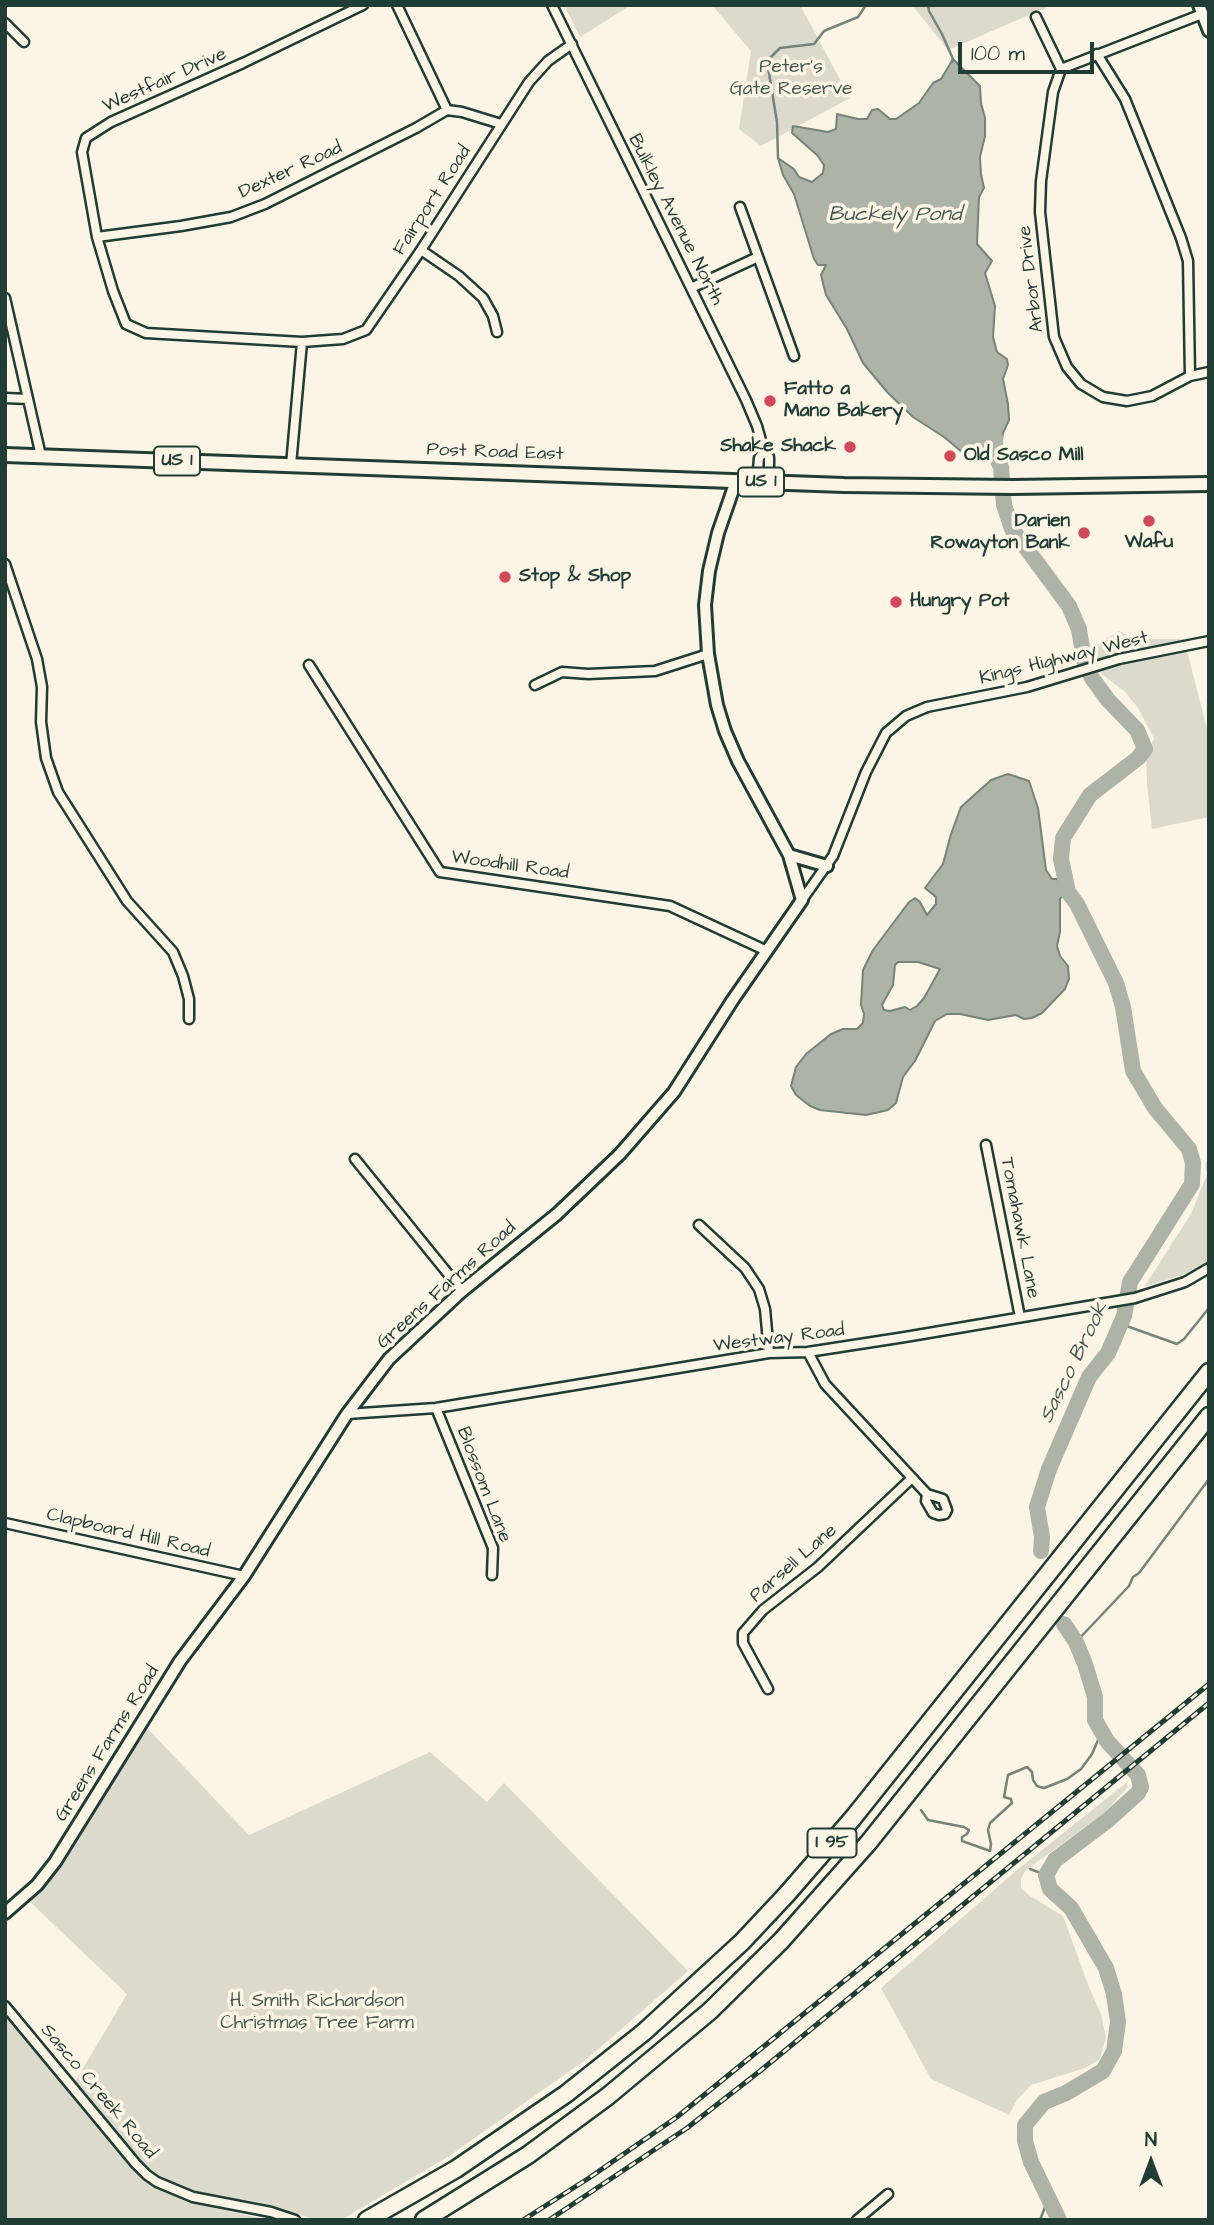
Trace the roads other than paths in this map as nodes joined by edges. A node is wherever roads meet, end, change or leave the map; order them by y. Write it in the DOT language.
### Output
graph roads {
  1 [pos="363,5"];
  2 [pos="397,5"];
  3 [pos="552,5"];
  4 [pos="1200,10"];
  5 [pos="1036,17"];
  6 [pos="5,23"];
  7 [pos="1209,30"];
  8 [pos="24,42"];
  9 [pos="572,44"];
  10 [pos="1097,54"];
  11 [pos="1061,69"];
  12 [pos="447,110"];
  13 [pos="501,124"];
  14 [pos="740,207"];
  15 [pos="97,237"];
  16 [pos="421,250"];
  17 [pos="758,257"];
  18 [pos="691,288"];
  19 [pos="5,298"];
  20 [pos="497,332"];
  21 [pos="302,342"];
  22 [pos="794,356"];
  23 [pos="1209,372"];
  24 [pos="1189,376"];
  25 [pos="5,398"];
  26 [pos="28,399"];
  27 [pos="5,454"];
  28 [pos="41,456"];
  29 [pos="291,465"];
  30 [pos="736,481"];
  31 [pos="763,482"];
  32 [pos="1209,484"];
  33 [pos="5,564"];
  34 [pos="1209,641"];
  35 [pos="708,654"];
  36 [pos="309,665"];
  37 [pos="535,685"];
  38 [pos="927,707"];
  39 [pos="789,855"];
  40 [pos="827,866"];
  41 [pos="802,900"];
  42 [pos="767,951"];
  43 [pos="189,1019"];
  44 [pos="986,1145"];
  45 [pos="355,1158"];
  46 [pos="699,1225"];
  47 [pos="1209,1268"];
  48 [pos="462,1291"];
  49 [pos="1020,1317"];
  50 [pos="808,1352"];
  51 [pos="769,1353"];
  52 [pos="1209,1372"];
  53 [pos="436,1408"];
  54 [pos="347,1414"];
  55 [pos="1209,1416"];
  56 [pos="912,1478"];
  57 [pos="927,1494"];
  58 [pos="5,1523"];
  59 [pos="492,1574"];
  60 [pos="244,1576"];
  61 [pos="768,1689"];
  62 [pos="5,1913"];
  63 [pos="5,2006"];
  64 [pos="888,2194"];
  65 [pos="295,2220"];
  66 [pos="367,2220"];
  67 [pos="424,2220"];
  68 [pos="857,2220"];
  1 -- 15 [label="street, Westfair Drive"];
  2 -- 12 [label="street"];
  3 -- 9 [label="street, Bulkley Avenue North"];
  4 -- 7 [label="street"];
  4 -- 10 [label="street"];
  5 -- 11 [label="street"];
  6 -- 8 [label="street"];
  9 -- 13 [label="street, Fairport Road"];
  9 -- 18 [label="street, Bulkley Avenue North"];
  10 -- 11 [label="street"];
  10 -- 24 [label="street"];
  11 -- 24 [label="street, Arbor Drive"];
  12 -- 13 [label="street"];
  12 -- 15 [label="street, Dexter Road"];
  13 -- 16 [label="street, Fairport Road"];
  14 -- 17 [label="street"];
  15 -- 21 [label="street, Westfair Drive"];
  16 -- 20 [label="street"];
  16 -- 21 [label="street, Fairport Road"];
  17 -- 18 [label="street"];
  17 -- 22 [label="street"];
  18 -- 31 [label="street, Bulkley Avenue North"];
  19 -- 26 [label="street"];
  21 -- 29 [label="street"];
  23 -- 24 [label="street, Arbor Drive"];
  25 -- 26 [label="street"];
  26 -- 28 [label="street"];
  27 -- 28 [label="main road, Post Road East / US 1"];
  28 -- 29 [label="main road, Post Road East / US 1"];
  29 -- 30 [label="main road, Post Road East / US 1"];
  30 -- 31 [label="main road, Post Road East / US 1"];
  30 -- 35 [label="street"];
  31 -- 32 [label="main road, Post Road East / US 1"];
  33 -- 43 [label="street"];
  34 -- 38 [label="street, Kings Highway West"];
  35 -- 37 [label="street"];
  35 -- 39 [label="street"];
  36 -- 42 [label="street, Woodhill Road"];
  38 -- 40 [label="street, Greens Farms Road"];
  39 -- 40 [label="street"];
  39 -- 41 [label="street"];
  40 -- 41 [label="street, Greens Farms Road"];
  41 -- 42 [label="street, Greens Farms Road"];
  42 -- 48 [label="street, Greens Farms Road"];
  44 -- 49 [label="street, Tomahawk Lane"];
  45 -- 48 [label="street"];
  46 -- 51 [label="street"];
  47 -- 49 [label="street, Westway Road"];
  48 -- 54 [label="street, Greens Farms Road"];
  49 -- 50 [label="street, Westway Road"];
  50 -- 51 [label="street, Westway Road"];
  50 -- 56 [label="street"];
  51 -- 53 [label="street, Westway Road"];
  52 -- 66 [label="highway, I 95"];
  53 -- 54 [label="street, Westway Road"];
  53 -- 59 [label="street, Blossom Lane"];
  54 -- 60 [label="street, Greens Farms Road"];
  55 -- 67 [label="highway, I 95"];
  56 -- 57 [label="street"];
  56 -- 61 [label="street, Parsell Lane"];
  58 -- 60 [label="street, Clapboard Hill Road"];
  60 -- 62 [label="street, Greens Farms Road"];
  63 -- 65 [label="street, Sasco Creek Road"];
  64 -- 68 [label="street"];
}
